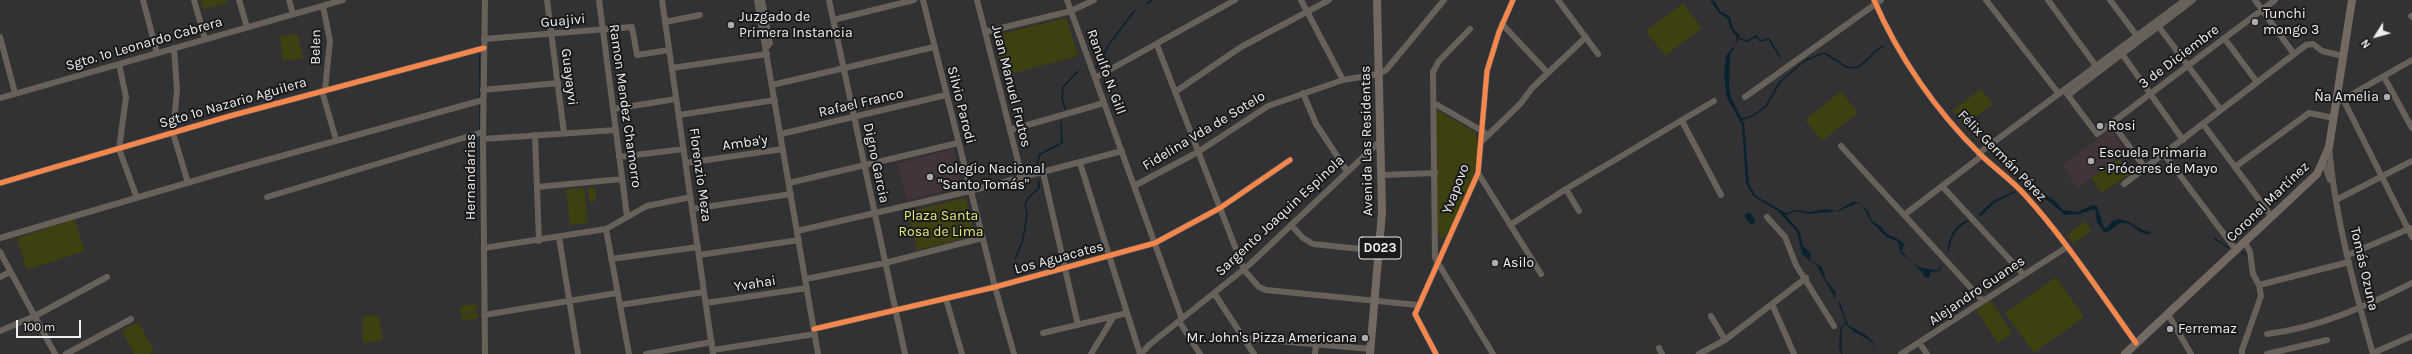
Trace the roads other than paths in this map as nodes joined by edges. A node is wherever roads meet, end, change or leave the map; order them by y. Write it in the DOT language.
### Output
graph roads {
  1 [pos="144,0"];
  2 [pos="194,0"];
  3 [pos="239,0"];
  4 [pos="289,0"];
  5 [pos="342,0"];
  6 [pos="485,0"];
  7 [pos="548,0"];
  8 [pos="598,0"];
  9 [pos="662,0"];
  10 [pos="757,0"];
  11 [pos="762,0"];
  12 [pos="829,0"];
  13 [pos="914,0"];
  14 [pos="923,0"];
  15 [pos="977,0"];
  16 [pos="1067,0"];
  17 [pos="1094,0"];
  18 [pos="1235,0"];
  19 [pos="1301,0"];
  20 [pos="1330,0"];
  21 [pos="1377,0"];
  22 [pos="1444,0"];
  23 [pos="1513,0"];
  24 [pos="1558,0"];
  25 [pos="1881,0"];
  26 [pos="1986,0"];
  27 [pos="2048,0"];
  28 [pos="2110,0"];
  29 [pos="2185,0"];
  30 [pos="2193,0"];
  31 [pos="2255,0"];
  32 [pos="2275,0"];
  33 [pos="2352,0"];
  34 [pos="1874,2"];
  35 [pos="323,6"];
  36 [pos="2262,10"];
  37 [pos="1071,11"];
  38 [pos="1306,12"];
  39 [pos="294,14"];
  40 [pos="700,15"];
  41 [pos="833,20"];
  42 [pos="665,22"];
  43 [pos="1502,24"];
  44 [pos="2157,24"];
  45 [pos="247,27"];
  46 [pos="1470,29"];
  47 [pos="602,30"];
  48 [pos="985,32"];
  49 [pos="552,34"];
  50 [pos="2137,36"];
  51 [pos="0,37"];
  52 [pos="1586,37"];
  53 [pos="2224,38"];
  54 [pos="205,39"];
  55 [pos="484,39"];
  56 [pos="1157,45"];
  57 [pos="934,47"];
  58 [pos="174,48"];
  59 [pos="484,48"];
  60 [pos="669,50"];
  61 [pos="766,51"];
  62 [pos="2120,52"];
  63 [pos="157,53"];
  64 [pos="1598,54"];
  65 [pos="2294,54"];
  66 [pos="2343,56"];
  67 [pos="2412,60"];
  68 [pos="119,64"];
  69 [pos="2096,66"];
  70 [pos="2188,66"];
  71 [pos="672,68"];
  72 [pos="843,68"];
  73 [pos="1548,73"];
  74 [pos="1379,74"];
  75 [pos="2384,76"];
  76 [pos="1096,78"];
  77 [pos="1343,80"];
  78 [pos="2258,82"];
  79 [pos="558,83"];
  80 [pos="772,85"];
  81 [pos="324,90"];
  82 [pos="484,90"];
  83 [pos="1175,92"];
  84 [pos="15,93"];
  85 [pos="2064,93"];
  86 [pos="1303,94"];
  87 [pos="2150,94"];
  88 [pos="946,95"];
  89 [pos="1745,97"];
  90 [pos="0,98"];
  91 [pos="676,99"];
  92 [pos="483,100"];
  93 [pos="775,100"];
  94 [pos="1714,101"];
  95 [pos="2340,101"];
  96 [pos="1104,103"];
  97 [pos="1434,103"];
  98 [pos="613,109"];
  99 [pos="2221,110"];
  100 [pos="679,115"];
  101 [pos="854,117"];
  102 [pos="2334,118"];
  103 [pos="1682,121"];
  104 [pos="2112,122"];
  105 [pos="2411,123"];
  106 [pos="2203,124"];
  107 [pos="616,130"];
  108 [pos="1010,130"];
  109 [pos="1482,131"];
  110 [pos="173,133"];
  111 [pos="564,133"];
  112 [pos="780,134"];
  113 [pos="535,135"];
  114 [pos="1488,135"];
  115 [pos="335,136"];
  116 [pos="483,136"];
  117 [pos="2183,140"];
  118 [pos="1380,141"];
  119 [pos="1481,142"];
  120 [pos="958,143"];
  121 [pos="1841,146"];
  122 [pos="2329,147"];
  123 [pos="119,148"];
  124 [pos="684,149"];
  125 [pos="783,150"];
  126 [pos="1122,151"];
  127 [pos="1198,152"];
  128 [pos="1979,153"];
  129 [pos="2164,154"];
  130 [pos="620,157"];
  131 [pos="1290,160"];
  132 [pos="2412,161"];
  133 [pos="686,163"];
  134 [pos="1080,163"];
  135 [pos="2324,163"];
  136 [pos="864,165"];
  137 [pos="2235,167"];
  138 [pos="2145,168"];
  139 [pos="1347,171"];
  140 [pos="1043,172"];
  141 [pos="1478,173"];
  142 [pos="1434,174"];
  143 [pos="1382,175"];
  144 [pos="2383,176"];
  145 [pos="1022,178"];
  146 [pos="622,179"];
  147 [pos="0,183"];
  148 [pos="188,183"];
  149 [pos="789,183"];
  150 [pos="2124,184"];
  151 [pos="1134,186"];
  152 [pos="1942,186"];
  153 [pos="537,187"];
  154 [pos="1566,189"];
  155 [pos="2334,189"];
  156 [pos="970,191"];
  157 [pos="791,194"];
  158 [pos="1721,195"];
  159 [pos="267,196"];
  160 [pos="691,197"];
  161 [pos="137,198"];
  162 [pos="2336,200"];
  163 [pos="1220,208"];
  164 [pos="692,209"];
  165 [pos="1579,211"];
  166 [pos="875,214"];
  167 [pos="1904,215"];
  168 [pos="627,216"];
  169 [pos="1767,217"];
  170 [pos="2272,217"];
  171 [pos="1291,225"];
  172 [pos="1510,225"];
  173 [pos="606,229"];
  174 [pos="2410,229"];
  175 [pos="797,232"];
  176 [pos="559,237"];
  177 [pos="2412,237"];
  178 [pos="0,238"];
  179 [pos="982,238"];
  180 [pos="799,240"];
  181 [pos="539,241"];
  182 [pos="2245,242"];
  183 [pos="1155,243"];
  184 [pos="698,247"];
  185 [pos="2067,247"];
  186 [pos="484,248"];
  187 [pos="2236,250"];
  188 [pos="1380,251"];
  189 [pos="0,252"];
  190 [pos="699,255"];
  191 [pos="1110,256"];
  192 [pos="611,259"];
  193 [pos="2349,259"];
  194 [pos="885,263"];
  195 [pos="1438,264"];
  196 [pos="1065,268"];
  197 [pos="1244,270"];
  198 [pos="10,272"];
  199 [pos="1541,274"];
  200 [pos="2023,274"];
  201 [pos="0,276"];
  202 [pos="107,276"];
  203 [pos="1806,278"];
  204 [pos="806,280"];
  205 [pos="2412,283"];
  206 [pos="2259,285"];
  207 [pos="995,287"];
  208 [pos="807,288"];
  209 [pos="704,292"];
  210 [pos="618,293"];
  211 [pos="1214,293"];
  212 [pos="946,298"];
  213 [pos="569,300"];
  214 [pos="1375,300"];
  215 [pos="1982,300"];
  216 [pos="706,303"];
  217 [pos="1772,304"];
  218 [pos="1418,305"];
  219 [pos="620,306"];
  220 [pos="2360,309"];
  221 [pos="896,310"];
  222 [pos="1127,313"];
  223 [pos="2168,314"];
  224 [pos="484,315"];
  225 [pos="35,316"];
  226 [pos="1114,316"];
  227 [pos="1711,316"];
  228 [pos="131,319"];
  229 [pos="1180,320"];
  230 [pos="1078,325"];
  231 [pos="1834,326"];
  232 [pos="0,331"];
  233 [pos="814,332"];
  234 [pos="1043,333"];
  235 [pos="2267,334"];
  236 [pos="2412,336"];
  237 [pos="1244,338"];
  238 [pos="1725,340"];
  239 [pos="2327,340"];
  240 [pos="712,342"];
  241 [pos="2136,342"];
  242 [pos="1316,344"];
  243 [pos="1920,344"];
  244 [pos="1659,348"];
  245 [pos="1371,351"];
  246 [pos="713,352"];
  247 [pos="1143,353"];
  248 [pos="2128,353"];
  249 [pos="2373,353"];
  250 [pos="55,354"];
  251 [pos="66,354"];
  252 [pos="485,354"];
  253 [pos="578,354"];
  254 [pos="629,354"];
  255 [pos="646,354"];
  256 [pos="818,354"];
  257 [pos="905,354"];
  258 [pos="962,354"];
  259 [pos="1014,354"];
  260 [pos="1091,354"];
  261 [pos="1200,354"];
  262 [pos="1254,354"];
  263 [pos="1315,354"];
  264 [pos="1436,354"];
  265 [pos="1492,354"];
  266 [pos="1662,354"];
  267 [pos="1699,354"];
  268 [pos="1794,354"];
  269 [pos="1901,354"];
  270 [pos="1927,354"];
  271 [pos="2191,354"];
  272 [pos="2242,354"];
  273 [pos="2268,354"];
  1 -- 63 [label="street"];
  2 -- 54 [label="street"];
  3 -- 45 [label="street"];
  4 -- 39 [label="street"];
  5 -- 35 [label="street, Sgto. 1º Leonardo Cabrera"];
  6 -- 55 [label="street, Hernandarias"];
  7 -- 49 [label="street, Guayayvi"];
  8 -- 47 [label="street, Ramon Mendez Chamorro"];
  9 -- 42 [label="street, Florenzio Meza"];
  10 -- 61 [label="street"];
  11 -- 61 [label="street"];
  12 -- 41 [label="street, Digno Garcia"];
  13 -- 41 [label="street"];
  14 -- 57 [label="street, Silvio Parodi"];
  15 -- 48 [label="street, Juan Manuel Frutos"];
  16 -- 37 [label="street, Ranulfo N. Gill"];
  17 -- 37 [label="street"];
  18 -- 56 [label="street"];
  19 -- 38 [label="street"];
  20 -- 38 [label="street"];
  21 -- 74 [label="main road, Avenida Las Residentas / D023"];
  22 -- 74 [label="street"];
  23 -- 43 [label="street, Yvapovo"];
  24 -- 52 [label="street"];
  25 -- 34 [label="street"];
  26 -- 85 [label="street"];
  27 -- 69 [label="street"];
  28 -- 50 [label="street"];
  29 -- 44 [label="street"];
  30 -- 44 [label="street"];
  31 -- 36 [label="street"];
  32 -- 36 [label="street, 3 de Diciembre"];
  33 -- 66 [label="main road, Coronel Martínez"];
  34 -- 89 [label="street"];
  34 -- 128 [label="street, Félix Germán Pérez"];
  35 -- 39 [label="street, Sgto. 1º Leonardo Cabrera"];
  35 -- 81 [label="street, Belen"];
  36 -- 53 [label="street, 3 de Diciembre"];
  36 -- 65 [label="street"];
  37 -- 48 [label="street"];
  37 -- 76 [label="street, Ranulfo N. Gill"];
  38 -- 77 [label="street"];
  38 -- 83 [label="street"];
  39 -- 45 [label="street, Sgto. 1º Leonardo Cabrera"];
  40 -- 42 [label="street"];
  41 -- 72 [label="street, Digno Garcia"];
  42 -- 60 [label="street, Florenzio Meza"];
  43 -- 73 [label="street"];
  43 -- 109 [label="street, Yvapovo"];
  44 -- 50 [label="street"];
  44 -- 62 [label="street"];
  44 -- 70 [label="street"];
  45 -- 54 [label="street, Sgto. 1º Leonardo Cabrera"];
  46 -- 97 [label="street"];
  47 -- 49 [label="street, Guajivi"];
  47 -- 60 [label="street, Guajivi"];
  47 -- 98 [label="street, Ramon Mendez Chamorro"];
  48 -- 108 [label="street, Juan Manuel Frutos"];
  49 -- 55 [label="street, Guajivi"];
  49 -- 79 [label="street, Guayayvi"];
  50 -- 62 [label="street"];
  51 -- 84 [label="street"];
  52 -- 64 [label="street"];
  52 -- 73 [label="street"];
  53 -- 70 [label="street, 3 de Diciembre"];
  53 -- 78 [label="street"];
  54 -- 58 [label="street, Sgto. 1º Leonardo Cabrera"];
  55 -- 59 [label="street, Hernandarias"];
  56 -- 76 [label="street"];
  56 -- 83 [label="street"];
  57 -- 72 [label="street"];
  57 -- 88 [label="street, Silvio Parodi"];
  58 -- 63 [label="street, Sgto. 1º Leonardo Cabrera"];
  58 -- 110 [label="street"];
  59 -- 81 [label="street, Sgto 1º Nazario Aguilera"];
  59 -- 82 [label="street, Hernandarias"];
  60 -- 71 [label="street, Florenzio Meza"];
  61 -- 71 [label="street"];
  61 -- 80 [label="street"];
  62 -- 69 [label="street"];
  62 -- 85 [label="street"];
  62 -- 87 [label="street"];
  63 -- 68 [label="street, Sgto. 1º Leonardo Cabrera"];
  65 -- 66 [label="street"];
  65 -- 78 [label="street"];
  66 -- 95 [label="main road, Coronel Martínez"];
  67 -- 75 [label="street"];
  68 -- 84 [label="street, Sgto. 1º Leonardo Cabrera"];
  68 -- 123 [label="street"];
  69 -- 85 [label="street"];
  70 -- 87 [label="street, 3 de Diciembre"];
  70 -- 99 [label="street"];
  71 -- 91 [label="street, Florenzio Meza"];
  72 -- 80 [label="street"];
  72 -- 101 [label="street, Digno Garcia"];
  73 -- 114 [label="street"];
  74 -- 77 [label="street, Fidelina Vda de Sotelo"];
  74 -- 118 [label="main road, Avenida Las Residentas / D023"];
  75 -- 95 [label="street"];
  75 -- 105 [label="street"];
  76 -- 96 [label="street, Ranulfo N. Gill"];
  77 -- 86 [label="street, Fidelina Vda de Sotelo"];
  78 -- 99 [label="street"];
  79 -- 82 [label="street"];
  79 -- 111 [label="street, Guayayvi"];
  80 -- 93 [label="street"];
  81 -- 110 [label="street, Sgto 1º Nazario Aguilera"];
  81 -- 115 [label="street"];
  82 -- 92 [label="street, Hernandarias"];
  83 -- 127 [label="street"];
  84 -- 90 [label="street, Sgto. 1º Leonardo Cabrera"];
  85 -- 104 [label="street, 3 de Diciembre"];
  85 -- 128 [label="street"];
  86 -- 127 [label="street, Fidelina Vda de Sotelo"];
  86 -- 139 [label="street"];
  87 -- 104 [label="street, 3 de Diciembre"];
  87 -- 117 [label="street"];
  88 -- 101 [label="street, Rafael Franco"];
  88 -- 120 [label="street, Silvio Parodi"];
  91 -- 98 [label="street"];
  91 -- 100 [label="street, Florenzio Meza"];
  92 -- 116 [label="street, Hernandarias"];
  92 -- 148 [label="street"];
  93 -- 100 [label="street"];
  93 -- 112 [label="street"];
  94 -- 103 [label="street"];
  95 -- 102 [label="main road, Coronel Martínez"];
  95 -- 144 [label="street"];
  96 -- 108 [label="street"];
  96 -- 126 [label="street, Ranulfo N. Gill"];
  97 -- 109 [label="street"];
  97 -- 142 [label="street"];
  98 -- 107 [label="street, Ramon Mendez Chamorro"];
  99 -- 106 [label="street"];
  100 -- 124 [label="street, Florenzio Meza"];
  101 -- 112 [label="street, Rafael Franco"];
  101 -- 136 [label="street, Digno Garcia"];
  102 -- 122 [label="main road, Coronel Martínez"];
  102 -- 137 [label="street"];
  103 -- 154 [label="street"];
  103 -- 158 [label="street"];
  104 -- 138 [label="street"];
  106 -- 117 [label="street"];
  106 -- 137 [label="street"];
  107 -- 111 [label="street"];
  107 -- 130 [label="street, Ramon Mendez Chamorro"];
  108 -- 145 [label="street, Juan Manuel Frutos"];
  109 -- 114 [label="street"];
  109 -- 119 [label="street, Yvapovo"];
  110 -- 123 [label="street, Sgto 1º Nazario Aguilera"];
  110 -- 148 [label="street"];
  111 -- 113 [label="street"];
  112 -- 125 [label="street"];
  113 -- 116 [label="street"];
  113 -- 153 [label="street"];
  114 -- 119 [label="street"];
  116 -- 159 [label="street"];
  116 -- 186 [label="street, Hernandarias"];
  117 -- 129 [label="street"];
  118 -- 139 [label="street, Sargento Joaquin Espinola"];
  118 -- 143 [label="main road, Avenida Las Residentas / D023"];
  119 -- 141 [label="street, Yvapovo"];
  120 -- 136 [label="street"];
  120 -- 156 [label="street, Silvio Parodi"];
  121 -- 167 [label="street"];
  122 -- 135 [label="main road, Coronel Martínez"];
  122 -- 155 [label="street, Tomás Ozuna"];
  123 -- 147 [label="street, Sgto 1º Nazario Aguilera"];
  123 -- 161 [label="street"];
  124 -- 130 [label="street"];
  124 -- 133 [label="street, Florenzio Meza"];
  125 -- 133 [label="street, Amba'y"];
  125 -- 149 [label="street"];
  126 -- 134 [label="street"];
  126 -- 151 [label="street, Ranulfo N. Gill"];
  127 -- 151 [label="street, Fidelina Vda de Sotelo"];
  127 -- 163 [label="street"];
  128 -- 152 [label="street"];
  128 -- 185 [label="street, Félix Germán Pérez"];
  129 -- 138 [label="street"];
  129 -- 187 [label="street"];
  130 -- 146 [label="street, Ramon Mendez Chamorro"];
  131 -- 163 [label="street, Los Aguacates"];
  132 -- 144 [label="street"];
  133 -- 160 [label="street, Florenzio Meza"];
  134 -- 140 [label="street"];
  134 -- 191 [label="street"];
  135 -- 155 [label="street, Tomás Ozuna"];
  135 -- 170 [label="main road, Coronel Martínez"];
  136 -- 149 [label="street"];
  136 -- 166 [label="street, Digno Garcia"];
  137 -- 170 [label="street"];
  138 -- 150 [label="street"];
  139 -- 171 [label="street, Sargento Joaquin Espinola"];
  140 -- 145 [label="street"];
  140 -- 196 [label="street"];
  141 -- 172 [label="street"];
  141 -- 195 [label="street, Yvapovo"];
  142 -- 143 [label="street"];
  142 -- 195 [label="street"];
  143 -- 188 [label="main road, Avenida Las Residentas / D023"];
  144 -- 162 [label="street"];
  144 -- 174 [label="street"];
  145 -- 156 [label="street"];
  146 -- 153 [label="street"];
  146 -- 168 [label="street, Ramon Mendez Chamorro"];
  148 -- 161 [label="street"];
  149 -- 157 [label="street"];
  151 -- 183 [label="street, Ranulfo N. Gill"];
  152 -- 167 [label="street"];
  152 -- 200 [label="street"];
  153 -- 181 [label="street"];
  154 -- 165 [label="street"];
  154 -- 172 [label="street"];
  155 -- 162 [label="street, Tomás Ozuna"];
  156 -- 166 [label="street"];
  156 -- 179 [label="street, Silvio Parodi"];
  157 -- 164 [label="street"];
  157 -- 175 [label="street"];
  160 -- 164 [label="street, Florenzio Meza"];
  160 -- 168 [label="street"];
  161 -- 178 [label="street"];
  162 -- 193 [label="street, Tomás Ozuna"];
  163 -- 183 [label="street, Los Aguacates"];
  163 -- 197 [label="street"];
  164 -- 184 [label="street, Florenzio Meza"];
  166 -- 175 [label="street"];
  166 -- 194 [label="street, Digno Garcia"];
  167 -- 215 [label="street"];
  168 -- 173 [label="street"];
  169 -- 203 [label="street"];
  170 -- 182 [label="main road, Coronel Martínez"];
  171 -- 188 [label="street"];
  171 -- 197 [label="street, Sargento Joaquin Espinola"];
  172 -- 199 [label="street"];
  173 -- 176 [label="street"];
  173 -- 192 [label="street"];
  174 -- 177 [label="street"];
  174 -- 193 [label="street"];
  175 -- 180 [label="street"];
  176 -- 181 [label="street"];
  176 -- 213 [label="street"];
  179 -- 194 [label="street"];
  179 -- 207 [label="street, Silvio Parodi"];
  180 -- 190 [label="street"];
  180 -- 204 [label="street"];
  181 -- 186 [label="street"];
  182 -- 187 [label="main road, Coronel Martínez"];
  182 -- 206 [label="street"];
  183 -- 191 [label="street, Los Aguacates"];
  183 -- 229 [label="street, Ranulfo N. Gill"];
  184 -- 190 [label="street, Florenzio Meza"];
  184 -- 192 [label="street"];
  185 -- 200 [label="street, Alejandro Guanes"];
  185 -- 241 [label="street, Félix Germán Pérez"];
  186 -- 224 [label="street, Hernandarias"];
  187 -- 223 [label="main road, Coronel Martínez"];
  188 -- 214 [label="main road, Avenida Las Residentas / D023"];
  189 -- 198 [label="street"];
  190 -- 209 [label="street, Florenzio Meza"];
  191 -- 196 [label="street, Los Aguacates"];
  191 -- 222 [label="street"];
  192 -- 210 [label="street"];
  193 -- 206 [label="street"];
  193 -- 220 [label="street, Tomás Ozuna"];
  194 -- 204 [label="street"];
  194 -- 221 [label="street, Digno Garcia"];
  195 -- 218 [label="street, Yvapovo"];
  195 -- 265 [label="street"];
  196 -- 207 [label="street, Los Aguacates"];
  196 -- 230 [label="street"];
  197 -- 211 [label="street, Sargento Joaquin Espinola"];
  197 -- 214 [label="street"];
  198 -- 201 [label="street"];
  198 -- 225 [label="street"];
  200 -- 215 [label="street, Alejandro Guanes"];
  202 -- 225 [label="street"];
  203 -- 217 [label="street"];
  203 -- 231 [label="street"];
  204 -- 208 [label="street"];
  205 -- 220 [label="street"];
  206 -- 272 [label="street"];
  207 -- 212 [label="street, Los Aguacates"];
  207 -- 259 [label="street, Silvio Parodi"];
  208 -- 216 [label="street, Yvahai"];
  208 -- 233 [label="street"];
  209 -- 216 [label="street, Florenzio Meza"];
  209 -- 219 [label="street"];
  210 -- 213 [label="street"];
  210 -- 219 [label="street"];
  211 -- 229 [label="street, Sargento Joaquin Espinola"];
  211 -- 237 [label="street"];
  212 -- 221 [label="street, Los Aguacates"];
  212 -- 258 [label="street"];
  213 -- 224 [label="street"];
  213 -- 253 [label="street"];
  214 -- 218 [label="street"];
  214 -- 245 [label="main road, Avenida Las Residentas / D023"];
  215 -- 243 [label="street, Alejandro Guanes"];
  216 -- 240 [label="street, Florenzio Meza"];
  217 -- 238 [label="street"];
  217 -- 268 [label="street"];
  218 -- 264 [label="street, Yvapovo"];
  219 -- 254 [label="street"];
  220 -- 235 [label="street"];
  220 -- 249 [label="street, Tomás Ozuna"];
  221 -- 233 [label="street, Los Aguacates"];
  221 -- 257 [label="street, Digno Garcia"];
  222 -- 226 [label="street"];
  222 -- 247 [label="street"];
  223 -- 241 [label="main road, Coronel Martínez"];
  223 -- 271 [label="street"];
  224 -- 252 [label="street, Hernandarias"];
  225 -- 232 [label="street"];
  225 -- 250 [label="street"];
  226 -- 230 [label="street"];
  226 -- 260 [label="street"];
  227 -- 238 [label="street"];
  228 -- 251 [label="street"];
  229 -- 247 [label="street, Sargento Joaquin Espinola"];
  229 -- 261 [label="street, Ranulfo N. Gill"];
  230 -- 234 [label="street"];
  233 -- 246 [label="street, Los Aguacates"];
  233 -- 256 [label="street"];
  236 -- 249 [label="street"];
  237 -- 242 [label="street"];
  237 -- 262 [label="street"];
  238 -- 267 [label="street"];
  239 -- 273 [label="street"];
  240 -- 246 [label="street, Florenzio Meza"];
  240 -- 255 [label="street"];
  241 -- 248 [label="main road, Coronel Martínez"];
  242 -- 245 [label="street"];
  242 -- 263 [label="street"];
  243 -- 269 [label="street, Alejandro Guanes"];
  243 -- 270 [label="street"];
  244 -- 266 [label="street"];
}
